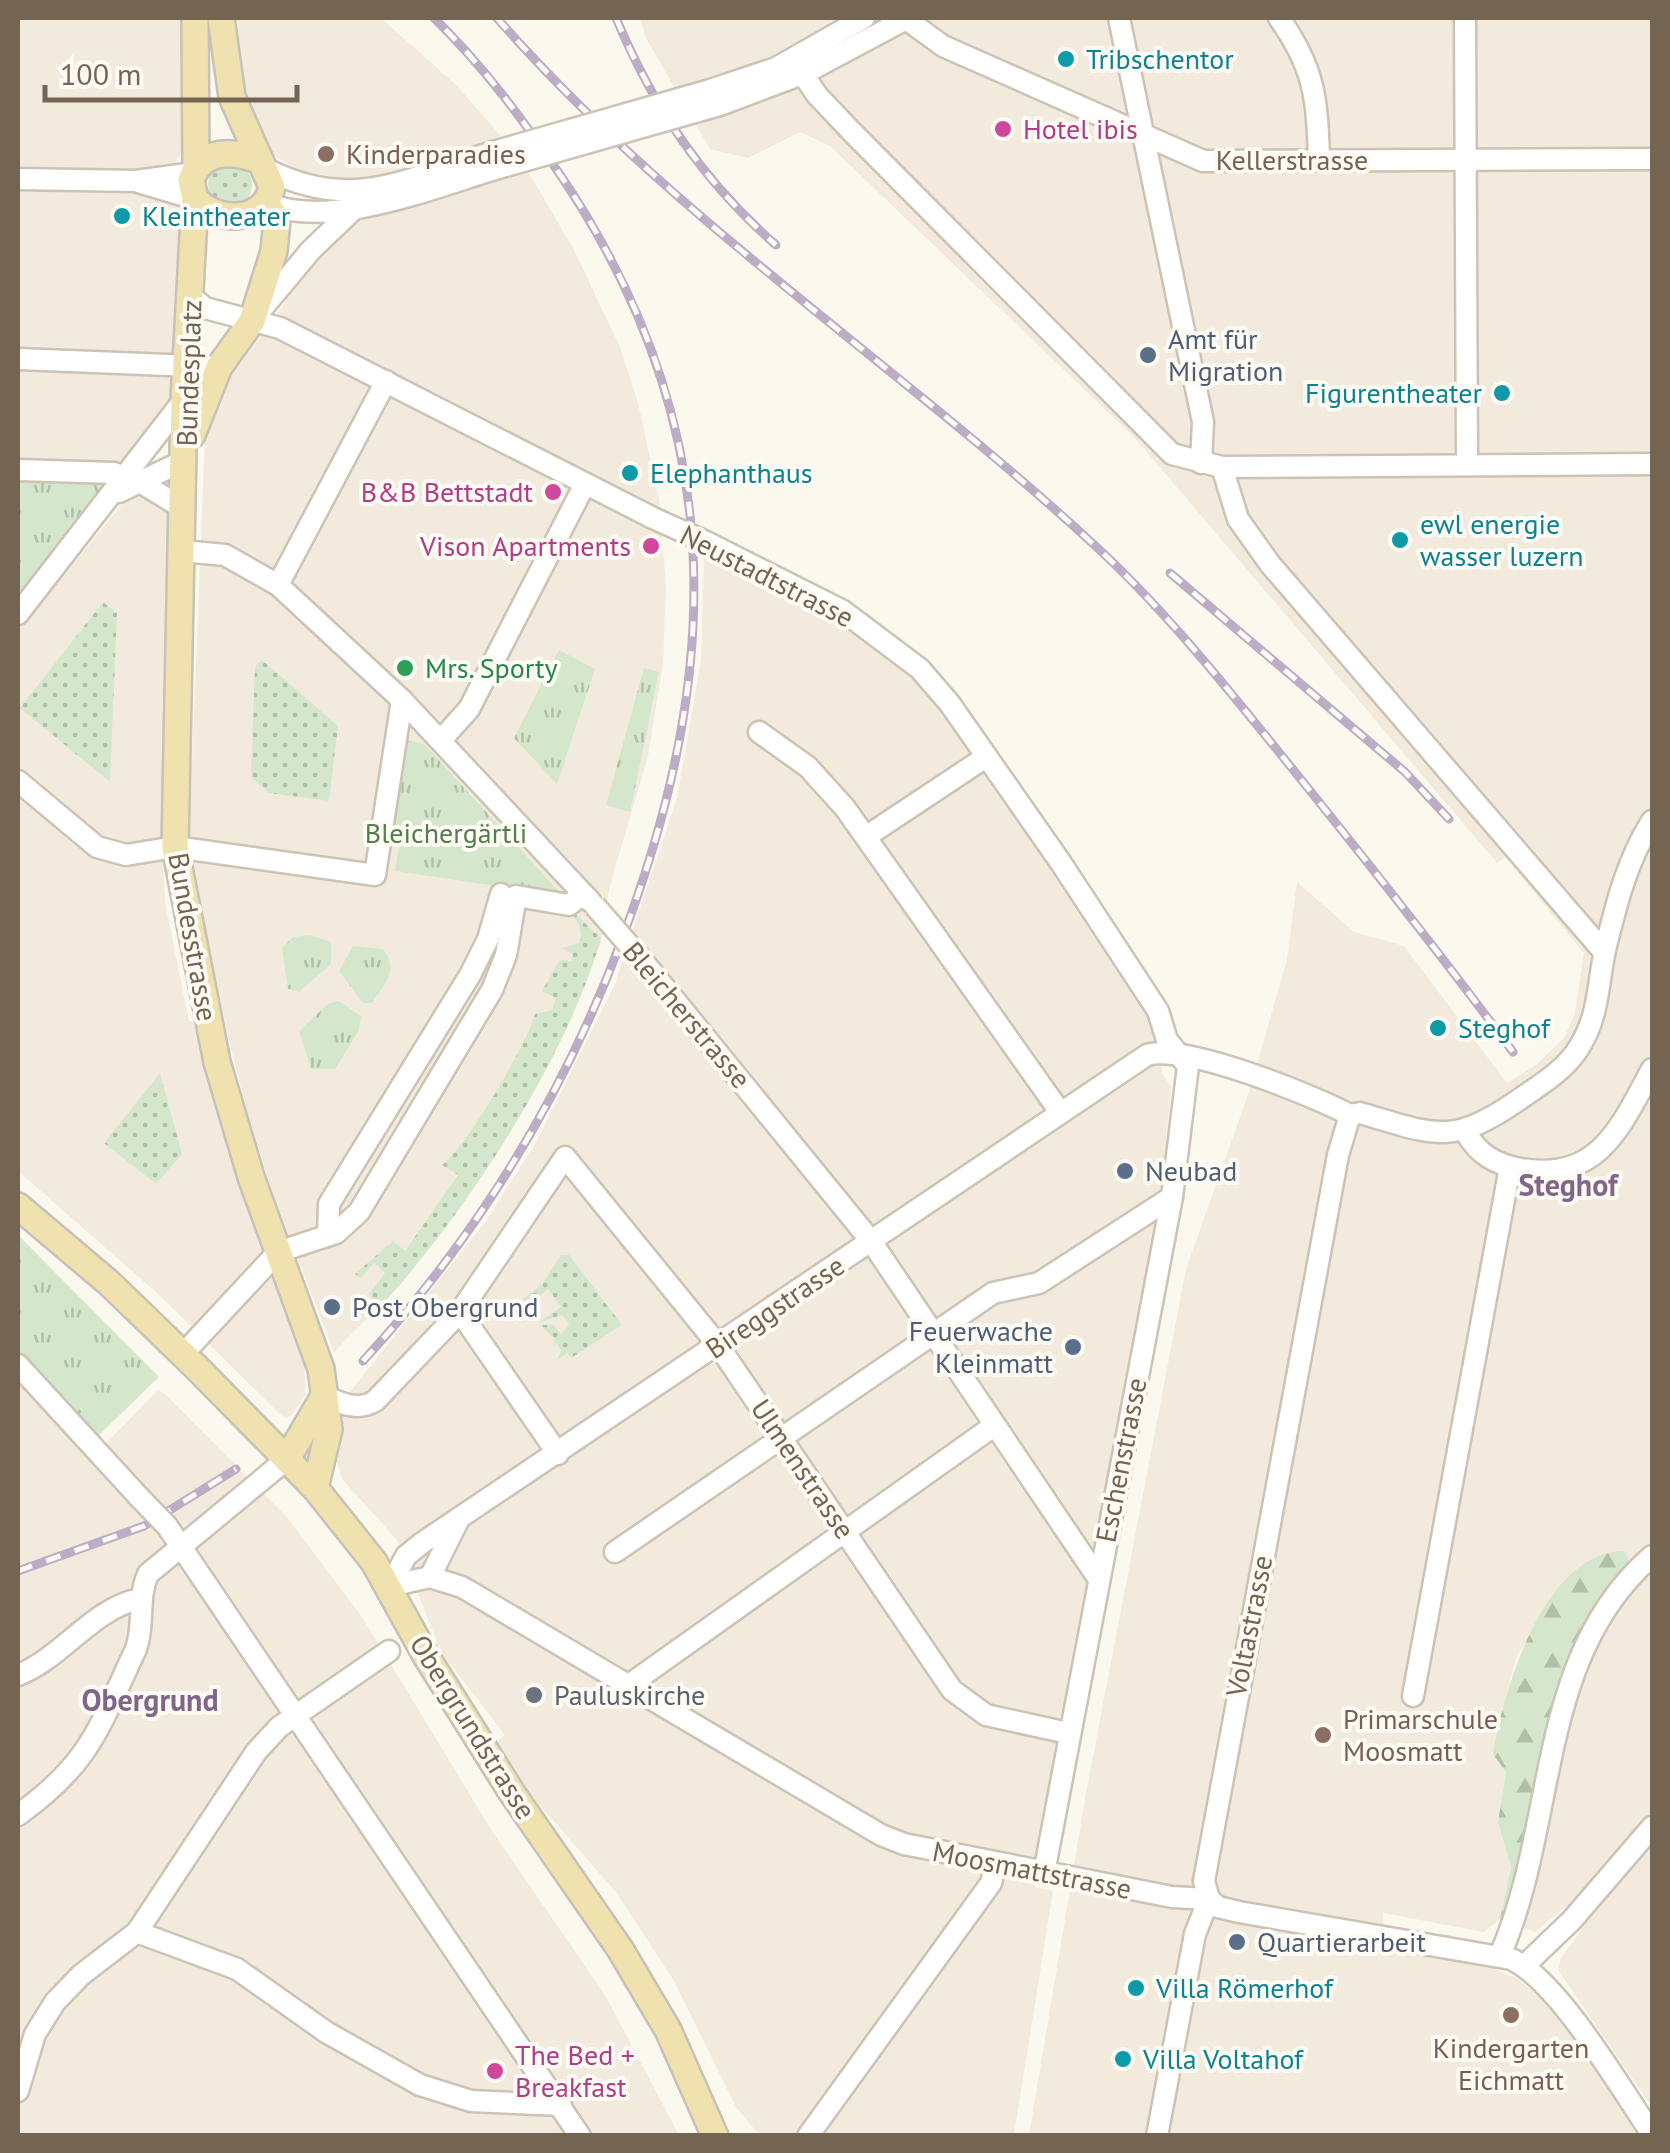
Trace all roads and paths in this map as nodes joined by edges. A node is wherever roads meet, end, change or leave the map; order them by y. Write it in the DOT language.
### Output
graph roads {
  1 [pos="195,18"];
  2 [pos="221,18"];
  3 [pos="864,18"];
  4 [pos="907,18"];
  5 [pos="1119,18"];
  6 [pos="1279,18"];
  7 [pos="1465,18"];
  8 [pos="799,67"];
  9 [pos="1144,134"];
  10 [pos="1652,159"];
  11 [pos="498,160"];
  12 [pos="1319,160"];
  13 [pos="1464,160"];
  14 [pos="264,166"];
  15 [pos="18,179"];
  16 [pos="195,180"];
  17 [pos="266,203"];
  18 [pos="355,208"];
  19 [pos="192,297"];
  20 [pos="252,320"];
  21 [pos="18,360"];
  22 [pos="189,366"];
  23 [pos="219,367"];
  24 [pos="386,381"];
  25 [pos="184,399"];
  26 [pos="184,460"];
  27 [pos="1467,462"];
  28 [pos="1652,464"];
  29 [pos="1212,465"];
  30 [pos="18,470"];
  31 [pos="585,484"];
  32 [pos="127,485"];
  33 [pos="184,509"];
  34 [pos="182,551"];
  35 [pos="278,585"];
  36 [pos="18,614"];
  37 [pos="402,700"];
  38 [pos="759,732"];
  39 [pos="442,740"];
  40 [pos="986,757"];
  41 [pos="18,781"];
  42 [pos="1652,821"];
  43 [pos="867,836"];
  44 [pos="175,847"];
  45 [pos="500,894"];
  46 [pos="589,900"];
  47 [pos="1604,952"];
  48 [pos="1176,1051"];
  49 [pos="1652,1069"];
  50 [pos="1060,1112"];
  51 [pos="1350,1115"];
  52 [pos="1465,1130"];
  53 [pos="1510,1167"];
  54 [pos="1172,1197"];
  55 [pos="18,1206"];
  56 [pos="328,1235"];
  57 [pos="872,1241"];
  58 [pos="278,1252"];
  59 [pos="460,1312"];
  60 [pos="933,1332"];
  61 [pos="718,1346"];
  62 [pos="183,1354"];
  63 [pos="18,1365"];
  64 [pos="324,1396"];
  65 [pos="995,1425"];
  66 [pos="783,1436"];
  67 [pos="558,1454"];
  68 [pos="286,1459"];
  69 [pos="315,1488"];
  70 [pos="458,1521"];
  71 [pos="846,1531"];
  72 [pos="183,1547"];
  73 [pos="615,1552"];
  74 [pos="1652,1556"];
  75 [pos="430,1576"];
  76 [pos="1098,1578"];
  77 [pos="390,1586"];
  78 [pos="139,1599"];
  79 [pos="389,1650"];
  80 [pos="18,1675"];
  81 [pos="629,1685"];
  82 [pos="1413,1696"];
  83 [pos="294,1716"];
  84 [pos="1068,1732"];
  85 [pos="18,1815"];
  86 [pos="1650,1837"];
  87 [pos="996,1864"];
  88 [pos="1044,1872"];
  89 [pos="1209,1899"];
  90 [pos="136,1932"];
  91 [pos="1500,1955"];
  92 [pos="1525,1965"];
  93 [pos="18,2091"];
  94 [pos="560,2105"];
  95 [pos="711,2127"];
  96 [pos="1652,2134"];
  97 [pos="580,2136"];
  98 [pos="736,2136"];
  99 [pos="808,2136"];
  100 [pos="1158,2136"];
  1 -- 16 [label="main road, Bundesplatz"];
  2 -- 14 [label="main road, Bundesplatz"];
  3 -- 8 [label="street"];
  4 -- 8 [label="street"];
  4 -- 9 [label="street, Kellerstrasse"];
  5 -- 9 [label="street"];
  6 -- 12 [label="street"];
  7 -- 13 [label="street"];
  8 -- 11 [label="street, bridge"];
  8 -- 29 [label="street"];
  9 -- 12 [label="street, Kellerstrasse"];
  9 -- 29 [label="street"];
  10 -- 13 [label="street, Kellerstrasse"];
  11 -- 14 [label="street"];
  11 -- 18 [label="street, Bundesplatz"];
  12 -- 13 [label="street, Kellerstrasse"];
  13 -- 27 [label="street"];
  14 -- 16 [label="main road"];
  14 -- 17 [label="main road, Bundesplatz"];
  15 -- 16 [label="street"];
  16 -- 17 [label="main road, Bundesplatz"];
  16 -- 19 [label="main road, Bundesplatz"];
  17 -- 18 [label="street, Bundesplatz"];
  17 -- 20 [label="main road, Bundesplatz"];
  18 -- 20 [label="street, Bundesplatz"];
  19 -- 20 [label="street, Neustadtstrasse"];
  19 -- 22 [label="main road, Bundesplatz"];
  20 -- 23 [label="main road, Bundesplatz"];
  20 -- 24 [label="street, Neustadtstrasse"];
  21 -- 22 [label="street"];
  22 -- 23 [label="street"];
  22 -- 25 [label="main road, Bundesplatz"];
  23 -- 26 [label="main road, Bundesplatz"];
  24 -- 31 [label="street, Neustadtstrasse"];
  24 -- 35 [label="street"];
  25 -- 26 [label="main road, Bundesplatz"];
  25 -- 32 [label="street"];
  26 -- 32 [label="street"];
  26 -- 33 [label="main road, Bundesstrasse"];
  27 -- 28 [label="street"];
  27 -- 29 [label="street"];
  29 -- 47 [label="street"];
  30 -- 32 [label="street"];
  31 -- 39 [label="street"];
  31 -- 40 [label="street, Neustadtstrasse, bridge"];
  32 -- 33 [label="street"];
  32 -- 36 [label="street"];
  33 -- 34 [label="main road, Bundesstrasse"];
  34 -- 35 [label="street, Bleicherstrasse"];
  34 -- 44 [label="main road, Bundesstrasse"];
  35 -- 37 [label="street, Bleicherstrasse"];
  37 -- 39 [label="street, Bleicherstrasse"];
  37 -- 44 [label="street"];
  38 -- 43 [label="street"];
  39 -- 46 [label="street, Bleicherstrasse"];
  40 -- 43 [label="street"];
  40 -- 48 [label="street, Neustadtstrasse"];
  41 -- 44 [label="street"];
  42 -- 47 [label="street"];
  43 -- 50 [label="street"];
  44 -- 58 [label="main road, Bundesstrasse"];
  45 -- 56 [label="street"];
  46 -- 56 [label="street"];
  46 -- 57 [label="street, Bleicherstrasse, bridge"];
  47 -- 52 [label="street"];
  48 -- 50 [label="street, Bireggstrasse"];
  48 -- 51 [label="street"];
  48 -- 54 [label="street, Eschenstrasse"];
  49 -- 53 [label="street"];
  50 -- 57 [label="street, Bireggstrasse"];
  51 -- 52 [label="street"];
  51 -- 89 [label="street, Voltastrasse"];
  52 -- 53 [label="street"];
  53 -- 82 [label="street"];
  54 -- 60 [label="street"];
  54 -- 76 [label="street, Eschenstrasse"];
  55 -- 62 [label="main road, Obergrundstrasse"];
  56 -- 58 [label="street"];
  57 -- 60 [label="street, Bleicherstrasse"];
  57 -- 61 [label="street, Bireggstrasse"];
  58 -- 62 [label="street"];
  58 -- 64 [label="main road, Bundesstrasse"];
  59 -- 61 [label="street, Ulmenstrasse"];
  59 -- 64 [label="street"];
  59 -- 67 [label="street"];
  60 -- 65 [label="street, Bleicherstrasse"];
  60 -- 66 [label="street"];
  61 -- 66 [label="street, Ulmenstrasse"];
  61 -- 67 [label="street, Bireggstrasse"];
  62 -- 68 [label="main road, Obergrundstrasse"];
  63 -- 72 [label="street, bridge"];
  64 -- 68 [label="main road"];
  64 -- 69 [label="main road, Bundesstrasse"];
  65 -- 71 [label="street"];
  65 -- 76 [label="street, Bleicherstrasse"];
  66 -- 71 [label="street, Ulmenstrasse"];
  66 -- 73 [label="street"];
  67 -- 70 [label="street, Bireggstrasse"];
  68 -- 69 [label="main road, Obergrundstrasse"];
  68 -- 72 [label="street"];
  69 -- 77 [label="main road, Obergrundstrasse"];
  70 -- 75 [label="street"];
  70 -- 77 [label="street, Bireggstrasse"];
  71 -- 81 [label="street"];
  71 -- 84 [label="street, Ulmenstrasse"];
  72 -- 78 [label="street"];
  72 -- 83 [label="street"];
  74 -- 91 [label="street"];
  75 -- 77 [label="street"];
  75 -- 81 [label="street, Moosmattstrasse"];
  76 -- 84 [label="street, Eschenstrasse"];
  77 -- 95 [label="main road, Obergrundstrasse"];
  78 -- 80 [label="street"];
  78 -- 85 [label="street"];
  79 -- 83 [label="street"];
  81 -- 87 [label="street, Moosmattstrasse"];
  83 -- 90 [label="street"];
  83 -- 94 [label="street"];
  84 -- 88 [label="street, Eschenstrasse"];
  86 -- 92 [label="street"];
  87 -- 88 [label="street, Moosmattstrasse"];
  87 -- 99 [label="street"];
  88 -- 89 [label="street, Moosmattstrasse"];
  89 -- 91 [label="street, Moosmattstrasse"];
  89 -- 100 [label="street, Voltastrasse"];
  90 -- 93 [label="street"];
  90 -- 94 [label="street"];
  91 -- 92 [label="street, Moosmattstrasse"];
  92 -- 96 [label="street, Moosmattstrasse"];
  94 -- 97 [label="street"];
  95 -- 98 [label="main road"];
}
